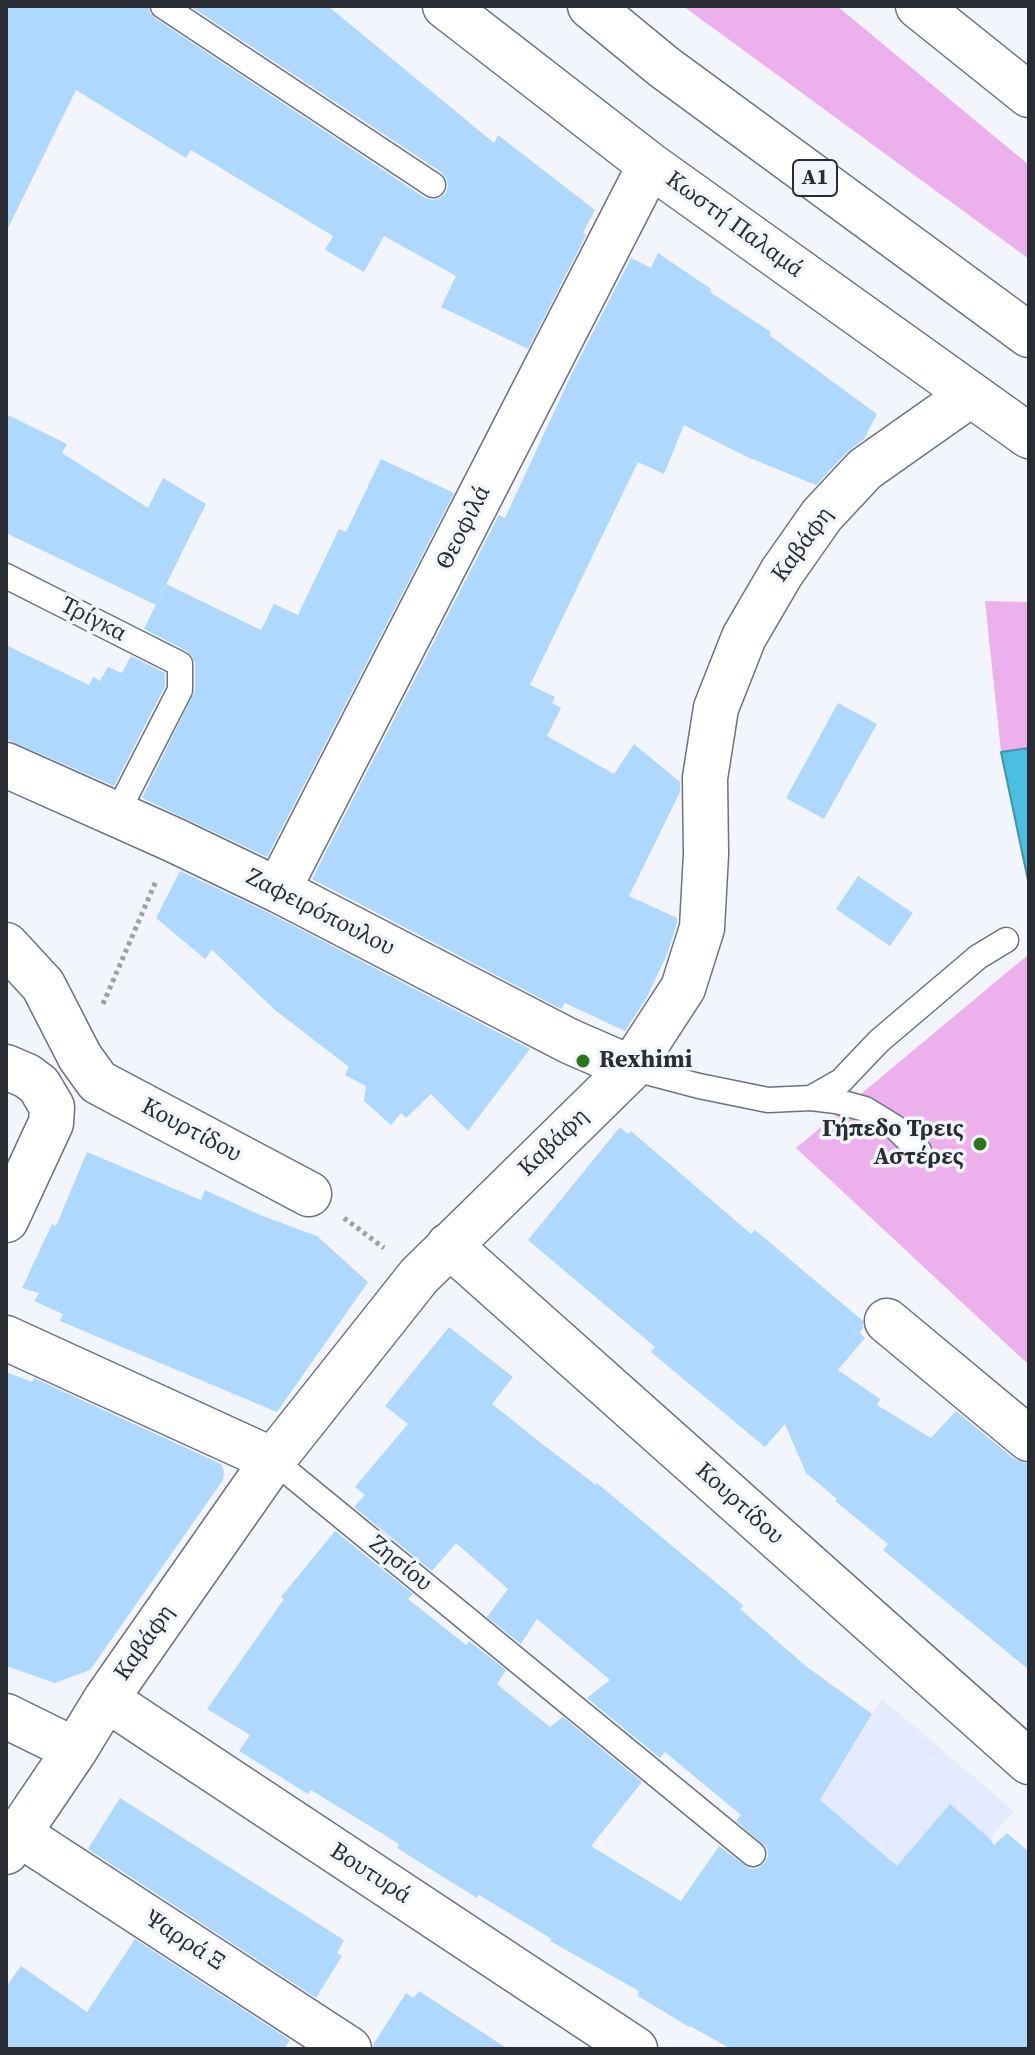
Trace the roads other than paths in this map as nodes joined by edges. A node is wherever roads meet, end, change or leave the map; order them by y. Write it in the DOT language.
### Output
graph roads {
  1 [pos="163,6"];
  2 [pos="445,6"];
  3 [pos="590,6"];
  4 [pos="918,6"];
  5 [pos="1029,95"];
  6 [pos="650,165"];
  7 [pos="433,185"];
  8 [pos="1029,335"];
  9 [pos="970,395"];
  10 [pos="1029,436"];
  11 [pos="6,576"];
  12 [pos="6,765"];
  13 [pos="116,815"];
  14 [pos="278,890"];
  15 [pos="1006,940"];
  16 [pos="8,947"];
  17 [pos="6,1067"];
  18 [pos="631,1068"];
  19 [pos="811,1098"];
  20 [pos="919,1151"];
  21 [pos="309,1194"];
  22 [pos="6,1220"];
  23 [pos="449,1245"];
  24 [pos="887,1321"];
  25 [pos="6,1338"];
  26 [pos="1029,1439"];
  27 [pos="273,1460"];
  28 [pos="106,1699"];
  29 [pos="6,1716"];
  30 [pos="75,1750"];
  31 [pos="1029,1762"];
  32 [pos="13,1843"];
  33 [pos="753,1854"];
  34 [pos="349,2049"];
  35 [pos="635,2049"];
  1 -- 7 [label="lane"];
  2 -- 6 [label="main road, Κωστή Παλαμά"];
  3 -- 8 [label="main road, Α1"];
  4 -- 5 [label="main road"];
  6 -- 9 [label="main road, Κωστή Παλαμά"];
  6 -- 14 [label="main road, Θεοφιλά"];
  9 -- 10 [label="main road, Κωστή Παλαμά"];
  9 -- 18 [label="main road, Καβάφη"];
  11 -- 13 [label="lane, Τρίγκα"];
  12 -- 13 [label="main road, Ζαφειρόπουλου"];
  13 -- 14 [label="main road, Ζαφειρόπουλου"];
  14 -- 18 [label="main road, Ζαφειρόπουλου"];
  15 -- 19 [label="lane"];
  16 -- 21 [label="main road, Κουρτίδου"];
  17 -- 22 [label="main road"];
  18 -- 19 [label="lane"];
  18 -- 23 [label="main road, Καβάφη"];
  19 -- 20 [label="lane"];
  23 -- 27 [label="main road, Καβάφη"];
  23 -- 31 [label="main road, Κουρτίδου"];
  24 -- 26 [label="main road"];
  25 -- 27 [label="main road, Ζησίου"];
  27 -- 28 [label="main road, Καβάφη"];
  27 -- 33 [label="lane, Ζησίου"];
  28 -- 30 [label="main road, Καβάφη"];
  28 -- 35 [label="main road, Βουτυρά"];
  29 -- 30 [label="main road"];
  30 -- 32 [label="main road, Καβάφη"];
  32 -- 34 [label="main road, Ψαρρά Ξ"];
}
